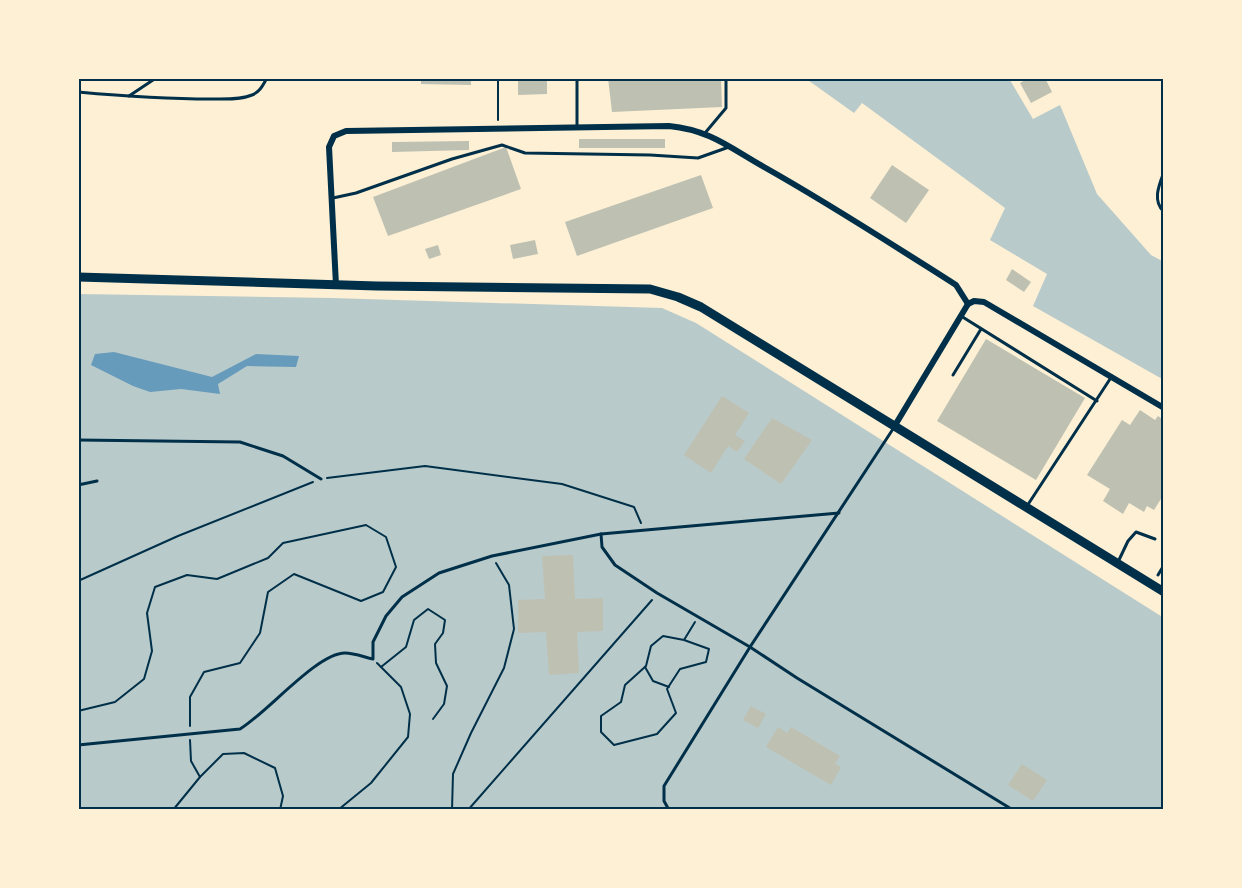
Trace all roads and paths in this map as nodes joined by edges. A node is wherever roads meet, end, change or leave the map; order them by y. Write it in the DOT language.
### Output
graph roads {
  1 [pos="156,78"];
  2 [pos="267,78"];
  3 [pos="498,78"];
  4 [pos="577,78"];
  5 [pos="726,78"];
  6 [pos="78,92"];
  7 [pos="127,97"];
  8 [pos="577,127"];
  9 [pos="498,129"];
  10 [pos="705,133"];
  11 [pos="730,147"];
  12 [pos="1164,172"];
  13 [pos="331,198"];
  14 [pos="1164,212"];
  15 [pos="78,277"];
  16 [pos="336,285"];
  17 [pos="968,304"];
  18 [pos="961,316"];
  19 [pos="981,329"];
  20 [pos="953,375"];
  21 [pos="1112,376"];
  22 [pos="1096,401"];
  23 [pos="1164,408"];
  24 [pos="894,427"];
  25 [pos="78,440"];
  26 [pos="321,479"];
  27 [pos="97,482"];
  28 [pos="78,485"];
  29 [pos="1026,508"];
  30 [pos="839,513"];
  31 [pos="645,531"];
  32 [pos="601,534"];
  33 [pos="1155,539"];
  34 [pos="492,556"];
  35 [pos="1117,563"];
  36 [pos="1164,565"];
  37 [pos="1158,575"];
  38 [pos="78,581"];
  39 [pos="1164,592"];
  40 [pos="657,593"];
  41 [pos="698,616"];
  42 [pos="684,640"];
  43 [pos="750,647"];
  44 [pos="373,659"];
  45 [pos="381,667"];
  46 [pos="645,667"];
  47 [pos="669,687"];
  48 [pos="78,711"];
  49 [pos="433,719"];
  50 [pos="190,733"];
  51 [pos="78,745"];
  52 [pos="200,777"];
  53 [pos="173,810"];
  54 [pos="280,810"];
  55 [pos="338,810"];
  56 [pos="452,810"];
  57 [pos="468,810"];
  58 [pos="669,810"];
  59 [pos="1013,810"];
  1 -- 7 [label="lane"];
  2 -- 7 [label="lane"];
  3 -- 9 [label="path"];
  4 -- 8 [label="lane"];
  5 -- 10 [label="lane"];
  6 -- 7 [label="lane"];
  8 -- 9 [label="street"];
  8 -- 10 [label="street"];
  9 -- 13 [label="street"];
  10 -- 11 [label="street"];
  11 -- 13 [label="lane"];
  11 -- 17 [label="street"];
  12 -- 14 [label="lane"];
  13 -- 16 [label="street"];
  15 -- 16 [label="main road"];
  16 -- 24 [label="main road"];
  17 -- 18 [label="street"];
  17 -- 21 [label="street"];
  18 -- 19 [label="lane"];
  18 -- 24 [label="street"];
  19 -- 20 [label="lane"];
  19 -- 22 [label="lane"];
  21 -- 22 [label="lane"];
  21 -- 23 [label="street"];
  22 -- 29 [label="lane"];
  24 -- 29 [label="main road"];
  24 -- 30 [label="lane"];
  25 -- 26 [label="lane"];
  26 -- 31 [label="path"];
  26 -- 38 [label="path"];
  27 -- 28 [label="lane"];
  29 -- 35 [label="main road"];
  30 -- 31 [label="lane"];
  30 -- 43 [label="lane"];
  31 -- 32 [label="lane"];
  32 -- 34 [label="lane"];
  32 -- 40 [label="lane"];
  33 -- 35 [label="lane"];
  34 -- 44 [label="lane"];
  34 -- 56 [label="path"];
  35 -- 39 [label="main road"];
  36 -- 37 [label="lane"];
  40 -- 41 [label="lane"];
  40 -- 57 [label="path"];
  41 -- 42 [label="path"];
  41 -- 43 [label="lane"];
  42 -- 46 [label="path"];
  42 -- 47 [label="path"];
  43 -- 58 [label="lane"];
  43 -- 59 [label="lane"];
  44 -- 45 [label="path"];
  44 -- 50 [label="lane"];
  45 -- 49 [label="path"];
  45 -- 55 [label="path"];
  46 -- 47 [label="path"];
  46 -- 47 [label="path"];
  48 -- 50 [label="path"];
  50 -- 51 [label="lane"];
  50 -- 52 [label="path"];
  52 -- 53 [label="path"];
  52 -- 54 [label="path"];
}
